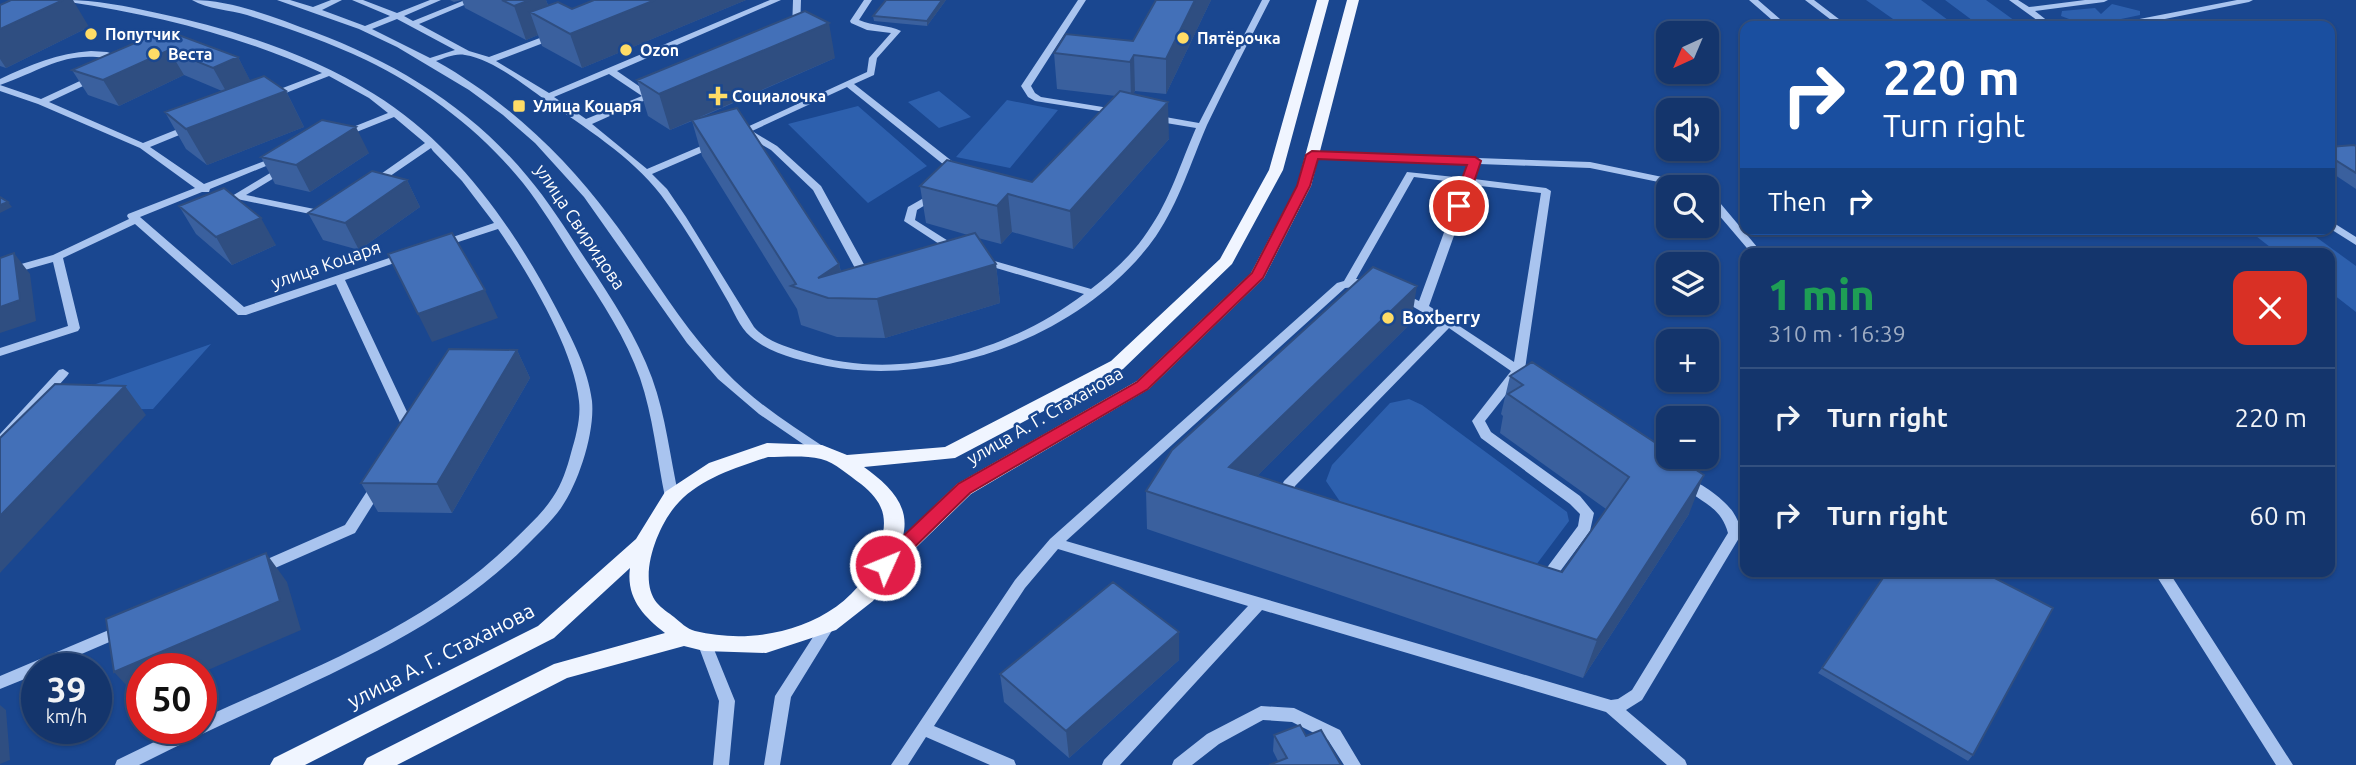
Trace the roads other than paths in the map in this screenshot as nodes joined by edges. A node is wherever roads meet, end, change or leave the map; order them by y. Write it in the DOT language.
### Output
graph roads {
  1 [pos="69,0"];
  2 [pos="196,0"];
  3 [pos="281,0"];
  4 [pos="338,0"];
  5 [pos="356,0"];
  6 [pos="437,0"];
  7 [pos="472,0"];
  8 [pos="777,0"];
  9 [pos="797,0"];
  10 [pos="868,0"];
  11 [pos="1082,0"];
  12 [pos="1266,0"];
  13 [pos="1323,0"];
  14 [pos="1353,0"];
  15 [pos="1753,0"];
  16 [pos="1810,0"];
  17 [pos="2013,0"];
  18 [pos="2104,0"];
  19 [pos="2249,0"];
  20 [pos="314,10"];
  21 [pos="2027,10"];
  22 [pos="397,16"];
  23 [pos="1778,21"];
  24 [pos="1837,21"];
  25 [pos="2043,21"];
  26 [pos="2144,21"];
  27 [pos="412,24"];
  28 [pos="367,28"];
  29 [pos="571,29"];
  30 [pos="786,37"];
  31 [pos="466,52"];
  32 [pos="432,60"];
  33 [pos="491,60"];
  34 [pos="119,66"];
  35 [pos="610,70"];
  36 [pos="108,71"];
  37 [pos="329,73"];
  38 [pos="0,82"];
  39 [pos="848,84"];
  40 [pos="672,86"];
  41 [pos="0,88"];
  42 [pos="648,96"];
  43 [pos="546,97"];
  44 [pos="41,102"];
  45 [pos="255,102"];
  46 [pos="1110,111"];
  47 [pos="396,113"];
  48 [pos="1123,114"];
  49 [pos="1149,118"];
  50 [pos="205,121"];
  51 [pos="1100,121"];
  52 [pos="586,123"];
  53 [pos="1202,126"];
  54 [pos="745,131"];
  55 [pos="734,136"];
  56 [pos="331,138"];
  57 [pos="722,140"];
  58 [pos="431,144"];
  59 [pos="143,146"];
  60 [pos="1312,155"];
  61 [pos="1475,161"];
  62 [pos="645,173"];
  63 [pos="1656,177"];
  64 [pos="1468,181"];
  65 [pos="956,184"];
  66 [pos="367,187"];
  67 [pos="201,189"];
  68 [pos="944,190"];
  69 [pos="237,196"];
  70 [pos="335,208"];
  71 [pos="1719,208"];
  72 [pos="136,219"];
  73 [pos="501,224"];
  74 [pos="2335,227"];
  75 [pos="1740,233"];
  76 [pos="2356,242"];
  77 [pos="425,250"];
  78 [pos="412,254"];
  79 [pos="57,257"];
  80 [pos="961,259"];
  81 [pos="0,274"];
  82 [pos="339,279"];
  83 [pos="886,280"];
  84 [pos="1348,283"];
  85 [pos="1092,293"];
  86 [pos="1423,306"];
  87 [pos="1448,322"];
  88 [pos="0,352"];
  89 [pos="1519,370"];
  90 [pos="63,373"];
  91 [pos="1542,386"];
  92 [pos="0,442"];
  93 [pos="404,443"];
  94 [pos="822,452"];
  95 [pos="845,462"];
  96 [pos="384,475"];
  97 [pos="1677,477"];
  98 [pos="672,497"];
  99 [pos="1294,511"];
  100 [pos="643,544"];
  101 [pos="1055,544"];
  102 [pos="885,565"];
  103 [pos="250,573"];
  104 [pos="2164,577"];
  105 [pos="1534,586"];
  106 [pos="1258,604"];
  107 [pos="137,624"];
  108 [pos="829,624"];
  109 [pos="694,640"];
  110 [pos="0,683"];
  111 [pos="1611,707"];
  112 [pos="217,720"];
  113 [pos="924,729"];
  114 [pos="167,744"];
  115 [pos="123,765"];
  116 [pos="282,765"];
  117 [pos="375,765"];
  118 [pos="721,765"];
  119 [pos="772,765"];
  120 [pos="899,765"];
  121 [pos="1008,765"];
  122 [pos="1110,765"];
  123 [pos="1180,765"];
  124 [pos="1353,765"];
  125 [pos="1679,765"];
  126 [pos="2285,765"];
  1 -- 37 [label="street"];
  2 -- 98 [label="street, улица Свиридова"];
  3 -- 20 [label="street, улица Свиридова"];
  4 -- 20 [label="street"];
  5 -- 22 [label="street"];
  6 -- 22 [label="street"];
  7 -- 27 [label="street"];
  8 -- 35 [label="street"];
  9 -- 30 [label="street"];
  10 -- 39 [label="street"];
  11 -- 46 [label="street"];
  12 -- 53 [label="street"];
  13 -- 95 [label="main road, улица А. Г. Стаханова"];
  14 -- 60 [label="main road, улица А. Г. Стаханова"];
  15 -- 23 [label="street"];
  16 -- 24 [label="street"];
  17 -- 21 [label="street"];
  18 -- 21 [label="street"];
  19 -- 26 [label="street"];
  20 -- 28 [label="street, улица Свиридова"];
  21 -- 25 [label="street"];
  22 -- 27 [label="street"];
  22 -- 28 [label="street"];
  27 -- 31 [label="street"];
  28 -- 32 [label="street, улица Свиридова"];
  29 -- 33 [label="street"];
  31 -- 32 [label="street"];
  31 -- 33 [label="street"];
  32 -- 94 [label="street, улица Свиридова"];
  33 -- 43 [label="street"];
  34 -- 38 [label="street"];
  35 -- 42 [label="street"];
  35 -- 43 [label="street"];
  36 -- 44 [label="street"];
  37 -- 45 [label="street"];
  37 -- 47 [label="street"];
  39 -- 54 [label="street"];
  39 -- 65 [label="street"];
  40 -- 42 [label="street"];
  41 -- 44 [label="street"];
  42 -- 52 [label="street"];
  43 -- 52 [label="street"];
  44 -- 59 [label="street"];
  46 -- 48 [label="street"];
  46 -- 51 [label="street"];
  47 -- 56 [label="street"];
  47 -- 58 [label="street"];
  49 -- 53 [label="street"];
  50 -- 59 [label="street"];
  52 -- 62 [label="street"];
  53 -- 85 [label="street"];
  54 -- 55 [label="street"];
  54 -- 83 [label="street"];
  57 -- 62 [label="street"];
  58 -- 66 [label="street"];
  58 -- 73 [label="street"];
  59 -- 67 [label="street"];
  60 -- 61 [label="street"];
  60 -- 102 [label="main road, улица А. Г. Стаханова"];
  61 -- 63 [label="street"];
  61 -- 64 [label="street"];
  62 -- 85 [label="street"];
  64 -- 84 [label="street"];
  64 -- 86 [label="street"];
  64 -- 89 [label="street"];
  67 -- 69 [label="street"];
  67 -- 69 [label="street"];
  67 -- 72 [label="street"];
  68 -- 80 [label="street"];
  69 -- 70 [label="street"];
  71 -- 75 [label="street"];
  72 -- 79 [label="street"];
  72 -- 82 [label="street, улица Коцаря"];
  73 -- 77 [label="street"];
  73 -- 112 [label="street"];
  74 -- 76 [label="street"];
  78 -- 82 [label="street, улица Коцаря"];
  79 -- 81 [label="street"];
  79 -- 88 [label="street"];
  80 -- 85 [label="street"];
  82 -- 93 [label="street"];
  84 -- 86 [label="street"];
  84 -- 101 [label="street"];
  86 -- 87 [label="street"];
  87 -- 89 [label="street"];
  87 -- 99 [label="street"];
  89 -- 91 [label="street"];
  89 -- 105 [label="street"];
  90 -- 92 [label="street"];
  94 -- 95 [label="main road"];
  94 -- 98 [label="main road"];
  95 -- 102 [label="main road"];
  96 -- 103 [label="street"];
  97 -- 111 [label="street"];
  98 -- 100 [label="main road"];
  100 -- 109 [label="main road"];
  100 -- 116 [label="main road, улица А. Г. Стаханова"];
  101 -- 106 [label="street"];
  101 -- 113 [label="street"];
  102 -- 108 [label="main road"];
  104 -- 126 [label="street"];
  106 -- 111 [label="street"];
  106 -- 122 [label="street"];
  107 -- 110 [label="street"];
  108 -- 109 [label="main road"];
  108 -- 119 [label="street"];
  109 -- 117 [label="main road"];
  109 -- 118 [label="street"];
  111 -- 125 [label="street"];
  113 -- 120 [label="street"];
  113 -- 121 [label="street"];
  114 -- 115 [label="street"];
  123 -- 124 [label="street"];
}
